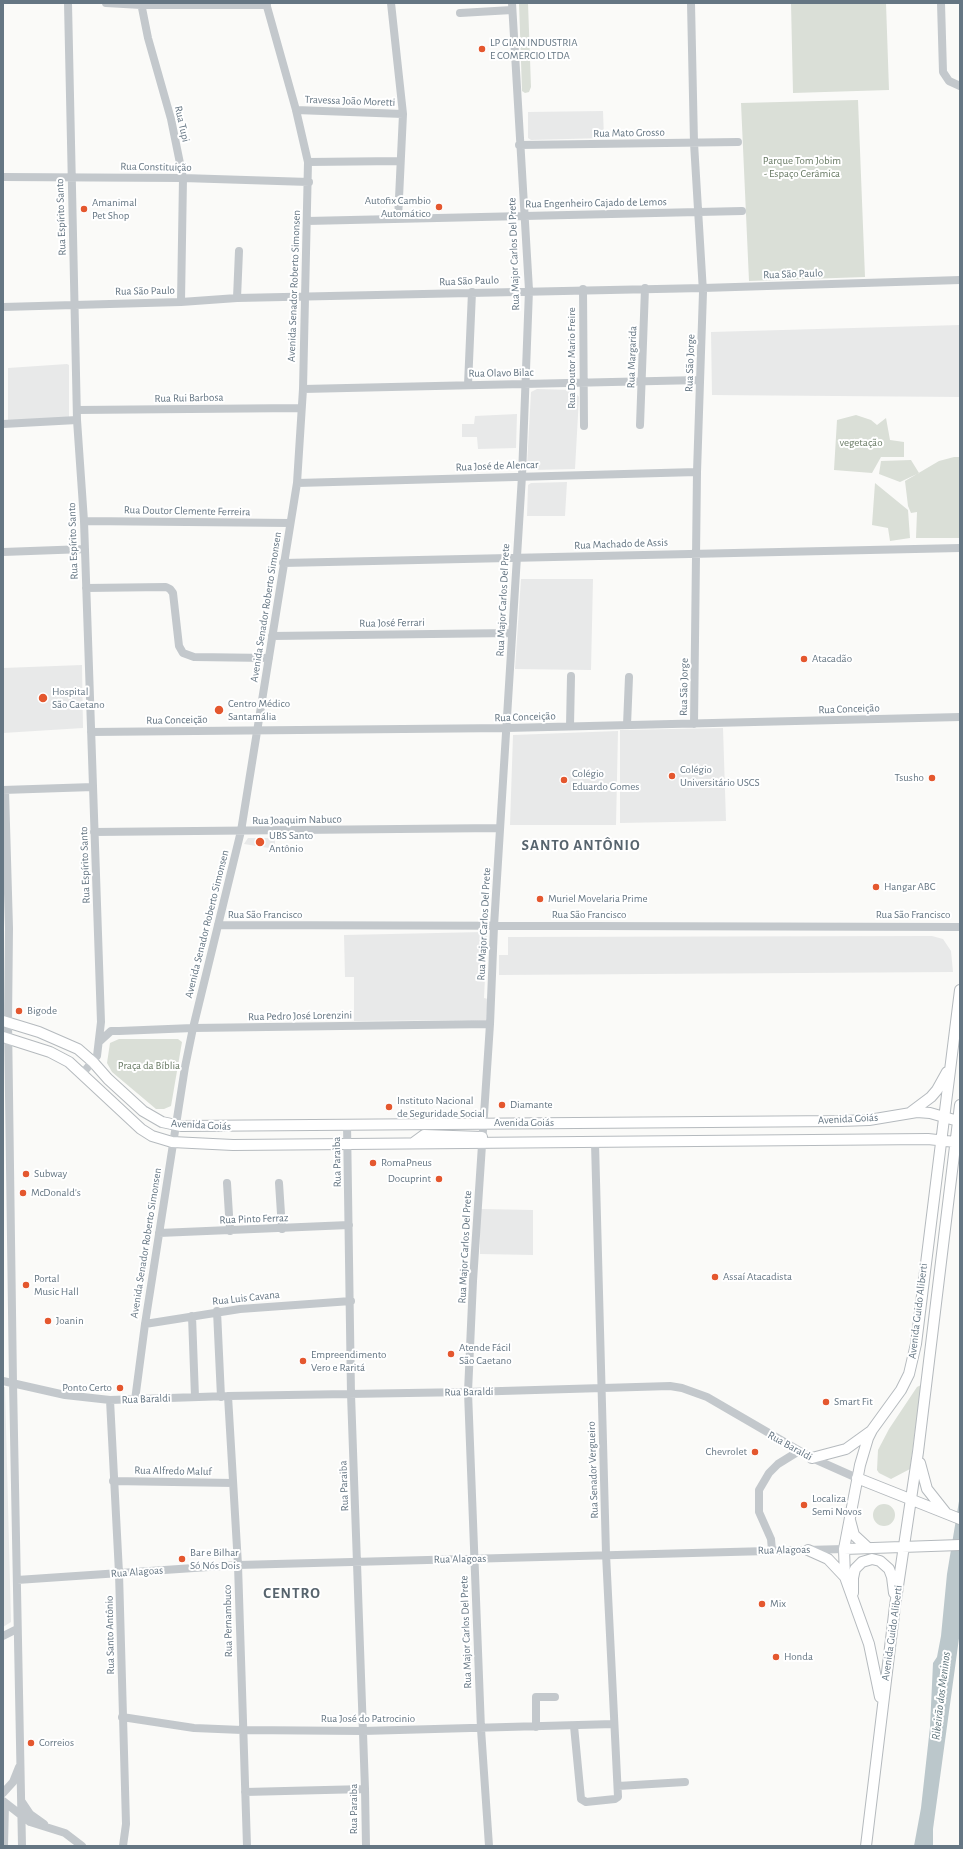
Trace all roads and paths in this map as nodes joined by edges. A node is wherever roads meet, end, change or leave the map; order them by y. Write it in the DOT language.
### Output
graph roads {
  1 [pos="68,3"];
  2 [pos="106,3"];
  3 [pos="391,3"];
  4 [pos="691,3"];
  5 [pos="941,3"];
  6 [pos="141,4"];
  7 [pos="267,4"];
  8 [pos="512,7"];
  9 [pos="460,13"];
  10 [pos="960,86"];
  11 [pos="296,110"];
  12 [pos="403,114"];
  13 [pos="694,142"];
  14 [pos="738,142"];
  15 [pos="519,145"];
  16 [pos="308,162"];
  17 [pos="400,162"];
  18 [pos="3,177"];
  19 [pos="71,177"];
  20 [pos="183,178"];
  21 [pos="309,182"];
  22 [pos="742,211"];
  23 [pos="699,212"];
  24 [pos="525,215"];
  25 [pos="398,219"];
  26 [pos="307,221"];
  27 [pos="239,251"];
  28 [pos="960,280"];
  29 [pos="645,288"];
  30 [pos="703,288"];
  31 [pos="583,289"];
  32 [pos="529,290"];
  33 [pos="472,292"];
  34 [pos="305,297"];
  35 [pos="237,298"];
  36 [pos="182,302"];
  37 [pos="75,304"];
  38 [pos="3,307"];
  39 [pos="700,380"];
  40 [pos="642,381"];
  41 [pos="584,382"];
  42 [pos="525,384"];
  43 [pos="468,385"];
  44 [pos="303,389"];
  45 [pos="301,408"];
  46 [pos="77,410"];
  47 [pos="77,420"];
  48 [pos="3,424"];
  49 [pos="640,425"];
  50 [pos="584,426"];
  51 [pos="697,472"];
  52 [pos="522,476"];
  53 [pos="297,483"];
  54 [pos="84,521"];
  55 [pos="290,523"];
  56 [pos="960,548"];
  57 [pos="85,549"];
  58 [pos="3,552"];
  59 [pos="696,553"];
  60 [pos="516,558"];
  61 [pos="283,562"];
  62 [pos="86,588"];
  63 [pos="512,632"];
  64 [pos="272,636"];
  65 [pos="269,658"];
  66 [pos="571,676"];
  67 [pos="629,677"];
  68 [pos="960,717"];
  69 [pos="694,724"];
  70 [pos="627,725"];
  71 [pos="570,726"];
  72 [pos="507,728"];
  73 [pos="258,731"];
  74 [pos="91,732"];
  75 [pos="93,787"];
  76 [pos="4,790"];
  77 [pos="500,828"];
  78 [pos="241,831"];
  79 [pos="94,832"];
  80 [pos="218,926"];
  81 [pos="494,926"];
  82 [pos="960,927"];
  83 [pos="6,928"];
  84 [pos="960,990"];
  85 [pos="5,1022"];
  86 [pos="101,1022"];
  87 [pos="490,1024"];
  88 [pos="193,1028"];
  89 [pos="111,1031"];
  90 [pos="6,1038"];
  91 [pos="100,1041"];
  92 [pos="951,1061"];
  93 [pos="93,1062"];
  94 [pos="83,1073"];
  95 [pos="960,1105"];
  96 [pos="911,1112"];
  97 [pos="944,1117"];
  98 [pos="958,1121"];
  99 [pos="483,1123"];
  100 [pos="347,1124"];
  101 [pos="175,1126"];
  102 [pos="482,1140"];
  103 [pos="941,1141"];
  104 [pos="172,1142"];
  105 [pos="955,1142"];
  106 [pos="595,1143"];
  107 [pos="348,1144"];
  108 [pos="6,1177"];
  109 [pos="227,1183"];
  110 [pos="279,1183"];
  111 [pos="349,1226"];
  112 [pos="282,1229"];
  113 [pos="230,1230"];
  114 [pos="159,1233"];
  115 [pos="351,1301"];
  116 [pos="217,1311"];
  117 [pos="192,1316"];
  118 [pos="145,1324"];
  119 [pos="3,1381"];
  120 [pos="12,1383"];
  121 [pos="602,1388"];
  122 [pos="468,1392"];
  123 [pos="351,1394"];
  124 [pos="224,1396"];
  125 [pos="195,1397"];
  126 [pos="110,1400"];
  127 [pos="136,1400"];
  128 [pos="872,1430"];
  129 [pos="799,1451"];
  130 [pos="918,1452"];
  131 [pos="812,1458"];
  132 [pos="857,1478"];
  133 [pos="113,1481"];
  134 [pos="233,1483"];
  135 [pos="911,1500"];
  136 [pos="850,1516"];
  137 [pos="953,1517"];
  138 [pos="960,1545"];
  139 [pos="904,1547"];
  140 [pos="868,1548"];
  141 [pos="844,1549"];
  142 [pos="772,1550"];
  143 [pos="808,1550"];
  144 [pos="606,1554"];
  145 [pos="474,1559"];
  146 [pos="358,1561"];
  147 [pos="238,1565"];
  148 [pos="119,1573"];
  149 [pos="845,1577"];
  150 [pos="17,1580"];
  151 [pos="854,1604"];
  152 [pos="895,1606"];
  153 [pos="17,1629"];
  154 [pos="3,1636"];
  155 [pos="555,1697"];
  156 [pos="882,1709"];
  157 [pos="122,1717"];
  158 [pos="614,1724"];
  159 [pos="574,1726"];
  160 [pos="536,1727"];
  161 [pos="481,1729"];
  162 [pos="242,1730"];
  163 [pos="363,1731"];
  164 [pos="21,1763"];
  165 [pos="685,1782"];
  166 [pos="618,1786"];
  167 [pos="365,1788"];
  168 [pos="245,1792"];
  169 [pos="3,1793"];
  170 [pos="21,1800"];
  171 [pos="4,1802"];
  172 [pos="21,1816"];
  173 [pos="39,1826"];
  174 [pos="48,1827"];
  175 [pos="22,1842"];
  176 [pos="4,1846"];
  177 [pos="82,1846"];
  178 [pos="123,1846"];
  179 [pos="247,1846"];
  180 [pos="366,1846"];
  181 [pos="489,1846"];
  182 [pos="866,1846"];
  1 -- 19 [label="street, Rua Espírito Santo"];
  2 -- 6 [label="street"];
  3 -- 12 [label="street"];
  4 -- 13 [label="street, Rua São Jorge"];
  5 -- 10 [label="street"];
  6 -- 7 [label="street"];
  6 -- 20 [label="street, Rua Tupi"];
  7 -- 11 [label="street, Avenida Senador Roberto Simonsen"];
  8 -- 9 [label="street"];
  8 -- 15 [label="street, Rua Major Carlos Del Prete"];
  11 -- 12 [label="street, Travessa João Moretti"];
  11 -- 16 [label="street, Avenida Senador Roberto Simonsen"];
  12 -- 17 [label="street"];
  13 -- 14 [label="street, Rua Mato Grosso"];
  13 -- 15 [label="street, Rua Mato Grosso"];
  13 -- 23 [label="street, Rua São Jorge"];
  15 -- 24 [label="street, Rua Major Carlos Del Prete"];
  16 -- 17 [label="street"];
  16 -- 21 [label="street, Avenida Senador Roberto Simonsen"];
  17 -- 25 [label="street"];
  18 -- 19 [label="street, Rua Constituição"];
  19 -- 20 [label="street, Rua Constituição"];
  19 -- 37 [label="street, Rua Espírito Santo"];
  20 -- 21 [label="street, Rua Constituição"];
  20 -- 36 [label="street, Rua Tupi"];
  21 -- 26 [label="street, Avenida Senador Roberto Simonsen"];
  22 -- 23 [label="street, Rua Engenheiro Cajado de Lemos"];
  23 -- 24 [label="street, Rua Engenheiro Cajado de Lemos"];
  23 -- 30 [label="street, Rua São Jorge"];
  24 -- 25 [label="street, Rua Engenheiro Cajado de Lemos"];
  24 -- 32 [label="street, Rua Major Carlos Del Prete"];
  25 -- 26 [label="street, Rua Engenheiro Cajado de Lemos"];
  26 -- 34 [label="street, Avenida Senador Roberto Simonsen"];
  27 -- 35 [label="street"];
  28 -- 30 [label="street, Rua São Paulo"];
  29 -- 30 [label="street, Rua São Paulo"];
  29 -- 31 [label="street, Rua São Paulo"];
  29 -- 40 [label="street, Rua Margarida"];
  30 -- 39 [label="street, Rua São Jorge"];
  31 -- 32 [label="street, Rua São Paulo"];
  31 -- 41 [label="street, Rua Doutor Mario Freire"];
  32 -- 33 [label="street, Rua São Paulo"];
  32 -- 42 [label="street, Rua Major Carlos Del Prete"];
  33 -- 34 [label="street, Rua São Paulo"];
  33 -- 43 [label="street"];
  34 -- 35 [label="street, Rua São Paulo"];
  34 -- 44 [label="street, Avenida Senador Roberto Simonsen"];
  35 -- 36 [label="street, Rua São Paulo"];
  36 -- 37 [label="street, Rua São Paulo"];
  37 -- 38 [label="street, Rua São Paulo"];
  37 -- 46 [label="street, Rua Espírito Santo"];
  39 -- 40 [label="street, Rua Olavo Bilac"];
  39 -- 51 [label="street, Rua São Jorge"];
  40 -- 41 [label="street, Rua Olavo Bilac"];
  40 -- 49 [label="street, Rua Margarida"];
  41 -- 42 [label="street, Rua Olavo Bilac"];
  41 -- 50 [label="street, Rua Doutor Mario Freire"];
  42 -- 43 [label="street, Rua Olavo Bilac"];
  42 -- 52 [label="street, Rua Major Carlos Del Prete"];
  43 -- 44 [label="street, Rua Olavo Bilac"];
  44 -- 45 [label="street, Avenida Senador Roberto Simonsen"];
  45 -- 46 [label="street, Rua Rui Barbosa"];
  45 -- 53 [label="street, Avenida Senador Roberto Simonsen"];
  46 -- 47 [label="street, Rua Espírito Santo"];
  47 -- 48 [label="street"];
  47 -- 54 [label="street, Rua Espírito Santo"];
  51 -- 52 [label="street, Rua José de Alencar"];
  51 -- 59 [label="street, Rua São Jorge"];
  52 -- 53 [label="street, Rua José de Alencar"];
  52 -- 60 [label="street, Rua Major Carlos Del Prete"];
  53 -- 55 [label="street, Avenida Senador Roberto Simonsen"];
  54 -- 55 [label="street, Rua Doutor Clemente Ferreira"];
  54 -- 57 [label="street, Rua Espírito Santo"];
  55 -- 61 [label="street, Avenida Senador Roberto Simonsen"];
  56 -- 59 [label="street, Rua Machado de Assis"];
  57 -- 58 [label="street"];
  57 -- 62 [label="street, Rua Espírito Santo"];
  59 -- 60 [label="street, Rua Machado de Assis"];
  59 -- 69 [label="street, Rua São Jorge"];
  60 -- 61 [label="street, Rua Machado de Assis"];
  60 -- 63 [label="street, Rua Major Carlos Del Prete"];
  61 -- 64 [label="street, Avenida Senador Roberto Simonsen"];
  62 -- 65 [label="street"];
  62 -- 74 [label="street, Rua Espírito Santo"];
  63 -- 64 [label="street, Rua José Ferrari"];
  63 -- 72 [label="street, Rua Major Carlos Del Prete"];
  64 -- 65 [label="street, Avenida Senador Roberto Simonsen"];
  65 -- 73 [label="street, Avenida Senador Roberto Simonsen"];
  66 -- 71 [label="street"];
  67 -- 70 [label="street"];
  68 -- 69 [label="street, Rua Conceição"];
  69 -- 70 [label="street, Rua Conceição"];
  70 -- 71 [label="street, Rua Conceição"];
  71 -- 72 [label="street, Rua Conceição"];
  72 -- 73 [label="street, Rua Conceição"];
  72 -- 77 [label="street, Rua Major Carlos Del Prete"];
  73 -- 74 [label="street, Rua Conceição"];
  73 -- 78 [label="street, Avenida Senador Roberto Simonsen"];
  74 -- 75 [label="street, Rua Espírito Santo"];
  75 -- 76 [label="street"];
  75 -- 79 [label="street, Rua Espírito Santo"];
  76 -- 83 [label="street"];
  77 -- 78 [label="street, Rua Joaquim Nabuco"];
  77 -- 81 [label="street, Rua Major Carlos Del Prete"];
  78 -- 79 [label="street, Rua Joaquim Nabuco"];
  78 -- 80 [label="street, Avenida Senador Roberto Simonsen"];
  79 -- 86 [label="street, Rua Espírito Santo"];
  80 -- 81 [label="street, Rua São Francisco"];
  80 -- 88 [label="street, Avenida Senador Roberto Simonsen"];
  81 -- 82 [label="street, Rua São Francisco"];
  81 -- 87 [label="street, Rua Major Carlos Del Prete"];
  83 -- 85 [label="street"];
  84 -- 92 [label="main road, Avenida Guido Aliberti"];
  85 -- 90 [label="street"];
  85 -- 93 [label="main road, Avenida Goiás"];
  86 -- 89 [label="street"];
  86 -- 91 [label="street, Rua Espírito Santo"];
  87 -- 88 [label="street, Rua Pedro José Lorenzini"];
  87 -- 99 [label="street, Rua Major Carlos Del Prete"];
  88 -- 89 [label="street, Rua Pedro José Lorenzini"];
  88 -- 101 [label="street, Avenida Senador Roberto Simonsen"];
  89 -- 91 [label="street"];
  90 -- 94 [label="main road, Avenida Goiás"];
  90 -- 108 [label="street"];
  91 -- 93 [label="street, Rua Espírito Santo"];
  92 -- 96 [label="main road"];
  92 -- 97 [label="main road, Avenida Guido Aliberti"];
  93 -- 94 [label="street, Rua Espírito Santo"];
  93 -- 101 [label="main road, Avenida Goiás"];
  94 -- 104 [label="main road, Avenida Goiás"];
  95 -- 98 [label="main road, Avenida Guido Aliberti"];
  96 -- 97 [label="main road, Avenida Goiás"];
  96 -- 99 [label="main road, Avenida Goiás"];
  97 -- 98 [label="main road, Avenida Goiás"];
  97 -- 103 [label="main road, Avenida Guido Aliberti"];
  98 -- 105 [label="main road, Avenida Guido Aliberti"];
  99 -- 100 [label="main road, Avenida Goiás"];
  99 -- 102 [label="street, Rua Major Carlos Del Prete"];
  100 -- 101 [label="main road, Avenida Goiás"];
  100 -- 107 [label="street, Rua Paraiba"];
  101 -- 104 [label="street, Avenida Senador Roberto Simonsen"];
  102 -- 106 [label="main road, Avenida Goiás"];
  102 -- 107 [label="main road, Avenida Goiás"];
  102 -- 122 [label="street, Rua Major Carlos Del Prete"];
  103 -- 105 [label="main road, Avenida Goiás"];
  103 -- 106 [label="main road, Avenida Goiás"];
  103 -- 128 [label="main road, Avenida Guido Aliberti"];
  104 -- 107 [label="main road, Avenida Goiás"];
  104 -- 114 [label="street, Avenida Senador Roberto Simonsen"];
  105 -- 130 [label="main road, Avenida Guido Aliberti"];
  106 -- 121 [label="street, Rua Senador Vergueiro"];
  107 -- 111 [label="street, Rua Paraiba"];
  108 -- 120 [label="street"];
  109 -- 113 [label="street"];
  110 -- 112 [label="street"];
  111 -- 112 [label="street, Rua Pinto Ferraz"];
  111 -- 115 [label="street, Rua Paraiba"];
  112 -- 113 [label="street, Rua Pinto Ferraz"];
  113 -- 114 [label="street, Rua Pinto Ferraz"];
  114 -- 118 [label="street, Avenida Senador Roberto Simonsen"];
  115 -- 116 [label="street, Rua Luis Cavana"];
  115 -- 123 [label="street, Rua Paraiba"];
  116 -- 117 [label="street, Rua Luis Cavana"];
  116 -- 124 [label="street, Rua Pernambuco"];
  117 -- 118 [label="street, Rua Luis Cavana"];
  117 -- 125 [label="street"];
  118 -- 127 [label="street, Avenida Senador Roberto Simonsen"];
  119 -- 120 [label="street, Rua Baraldi"];
  120 -- 126 [label="street, Rua Baraldi"];
  120 -- 150 [label="street"];
  121 -- 122 [label="street, Rua Baraldi"];
  121 -- 129 [label="street, Rua Baraldi"];
  121 -- 144 [label="street, Rua Senador Vergueiro"];
  122 -- 123 [label="street, Rua Baraldi"];
  122 -- 145 [label="street, Rua Major Carlos Del Prete"];
  123 -- 124 [label="street, Rua Baraldi"];
  123 -- 146 [label="street, Rua Paraiba"];
  124 -- 125 [label="street, Rua Baraldi"];
  124 -- 134 [label="street, Rua Pernambuco"];
  125 -- 127 [label="street, Rua Baraldi"];
  126 -- 127 [label="street, Rua Baraldi"];
  126 -- 133 [label="street, Rua Santo Antônio"];
  128 -- 131 [label="main road"];
  128 -- 132 [label="main road, Avenida Guido Aliberti"];
  129 -- 131 [label="street, Rua Baraldi"];
  129 -- 142 [label="street"];
  130 -- 135 [label="main road, Avenida Guido Aliberti"];
  130 -- 137 [label="main road"];
  131 -- 132 [label="street, Rua Baraldi"];
  132 -- 135 [label="main road, Rua Baraldi"];
  132 -- 136 [label="main road, Avenida Guido Aliberti"];
  133 -- 134 [label="street, Rua Alfredo Maluf"];
  133 -- 148 [label="street, Rua Santo Antônio"];
  134 -- 147 [label="street, Rua Pernambuco"];
  135 -- 137 [label="main road, Rua Baraldi"];
  135 -- 139 [label="main road, Avenida Guido Aliberti"];
  136 -- 140 [label="main road"];
  136 -- 141 [label="main road, Avenida Guido Aliberti"];
  138 -- 139 [label="main road, Rua Alagoas"];
  139 -- 140 [label="main road, Rua Alagoas"];
  139 -- 152 [label="main road, Avenida Guido Aliberti"];
  140 -- 141 [label="main road, Rua Alagoas"];
  141 -- 143 [label="street, Rua Alagoas"];
  141 -- 149 [label="main road, Avenida Guido Aliberti"];
  142 -- 143 [label="street, Rua Alagoas"];
  142 -- 144 [label="street, Rua Alagoas"];
  143 -- 149 [label="main road"];
  144 -- 145 [label="street, Rua Alagoas"];
  144 -- 158 [label="street, Rua Senador Vergueiro"];
  145 -- 146 [label="street, Rua Alagoas"];
  145 -- 161 [label="street, Rua Major Carlos Del Prete"];
  146 -- 147 [label="street, Rua Alagoas"];
  146 -- 163 [label="street, Rua Paraiba"];
  147 -- 148 [label="street, Rua Alagoas"];
  147 -- 162 [label="street, Rua Pernambuco"];
  148 -- 150 [label="street, Rua Alagoas"];
  148 -- 157 [label="street, Rua Santo Antônio"];
  149 -- 151 [label="main road, Avenida Guido Aliberti"];
  150 -- 153 [label="street"];
  151 -- 152 [label="main road"];
  151 -- 156 [label="main road, Avenida Guido Aliberti"];
  152 -- 156 [label="main road, Avenida Guido Aliberti"];
  153 -- 154 [label="street"];
  153 -- 164 [label="street"];
  155 -- 160 [label="street"];
  156 -- 182 [label="main road, Avenida Guido Aliberti"];
  157 -- 162 [label="street, Rua José do Patrocinio"];
  157 -- 178 [label="street, Rua Santo Antônio"];
  158 -- 159 [label="street, Rua José do Patrocinio"];
  158 -- 166 [label="street, Rua Senador Vergueiro"];
  159 -- 160 [label="street, Rua José do Patrocinio"];
  159 -- 166 [label="street, Rua Senador Vergueiro"];
  160 -- 161 [label="street, Rua José do Patrocinio"];
  161 -- 163 [label="street, Rua José do Patrocinio"];
  161 -- 181 [label="street, Rua Major Carlos Del Prete"];
  162 -- 163 [label="street, Rua José do Patrocinio"];
  162 -- 168 [label="street, Rua Pernambuco"];
  163 -- 167 [label="street, Rua Paraiba"];
  164 -- 169 [label="street"];
  164 -- 170 [label="street"];
  165 -- 166 [label="street"];
  167 -- 168 [label="street"];
  167 -- 180 [label="street, Rua Paraiba"];
  168 -- 179 [label="street, Rua Pernambuco"];
  170 -- 172 [label="street"];
  170 -- 174 [label="street"];
  171 -- 172 [label="street"];
  171 -- 176 [label="street"];
  172 -- 173 [label="street"];
  172 -- 175 [label="street"];
  173 -- 174 [label="street"];
  173 -- 175 [label="street"];
  174 -- 177 [label="street"];
}
